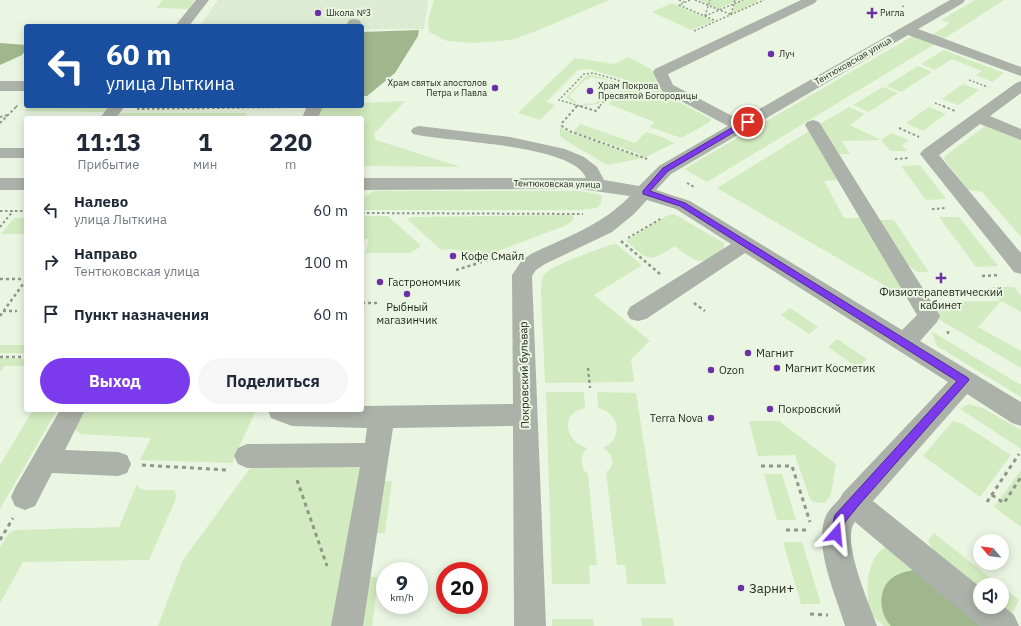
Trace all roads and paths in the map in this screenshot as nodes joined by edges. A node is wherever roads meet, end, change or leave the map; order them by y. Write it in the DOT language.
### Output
graph roads {
  1 [pos="202,0"];
  2 [pos="679,0"];
  3 [pos="690,0"];
  4 [pos="695,0"];
  5 [pos="710,0"];
  6 [pos="735,0"];
  7 [pos="743,0"];
  8 [pos="764,0"];
  9 [pos="811,0"];
  10 [pos="959,0"];
  11 [pos="684,2"];
  12 [pos="734,4"];
  13 [pos="708,6"];
  14 [pos="902,6"];
  15 [pos="905,7"];
  16 [pos="719,10"];
  17 [pos="731,15"];
  18 [pos="705,17"];
  19 [pos="716,22"];
  20 [pos="184,24"];
  21 [pos="908,30"];
  22 [pos="694,31"];
  23 [pos="1021,72"];
  24 [pos="970,80"];
  25 [pos="0,86"];
  26 [pos="24,86"];
  27 [pos="1021,86"];
  28 [pos="989,87"];
  29 [pos="22,101"];
  30 [pos="935,103"];
  31 [pos="578,105"];
  32 [pos="313,110"];
  33 [pos="113,111"];
  34 [pos="955,111"];
  35 [pos="8,115"];
  36 [pos="0,117"];
  37 [pos="978,117"];
  38 [pos="0,123"];
  39 [pos="813,124"];
  40 [pos="740,126"];
  41 [pos="899,128"];
  42 [pos="419,130"];
  43 [pos="1021,135"];
  44 [pos="919,137"];
  45 [pos="0,153"];
  46 [pos="24,153"];
  47 [pos="648,159"];
  48 [pos="0,184"];
  49 [pos="24,184"];
  50 [pos="364,184"];
  51 [pos="597,185"];
  52 [pos="645,192"];
  53 [pos="0,211"];
  54 [pos="13,211"];
  55 [pos="24,211"];
  56 [pos="664,216"];
  57 [pos="0,227"];
  58 [pos="622,242"];
  59 [pos="745,244"];
  60 [pos="1021,267"];
  61 [pos="1004,275"];
  62 [pos="982,276"];
  63 [pos="0,279"];
  64 [pos="24,280"];
  65 [pos="24,283"];
  66 [pos="364,303"];
  67 [pos="378,303"];
  68 [pos="17,311"];
  69 [pos="3,312"];
  70 [pos="638,313"];
  71 [pos="0,316"];
  72 [pos="904,343"];
  73 [pos="0,357"];
  74 [pos="24,357"];
  75 [pos="588,368"];
  76 [pos="964,380"];
  77 [pos="590,388"];
  78 [pos="72,412"];
  79 [pos="285,412"];
  80 [pos="525,415"];
  81 [pos="1021,416"];
  82 [pos="382,417"];
  83 [pos="1019,454"];
  84 [pos="289,455"];
  85 [pos="376,455"];
  86 [pos="45,461"];
  87 [pos="238,463"];
  88 [pos="118,464"];
  89 [pos="761,466"];
  90 [pos="792,466"];
  91 [pos="1021,477"];
  92 [pos="992,495"];
  93 [pos="25,497"];
  94 [pos="854,502"];
  95 [pos="987,502"];
  96 [pos="786,530"];
  97 [pos="812,530"];
  98 [pos="328,569"];
  99 [pos="973,601"];
  100 [pos="810,614"];
  101 [pos="988,614"];
  102 [pos="831,615"];
  103 [pos="347,626"];
  104 [pos="530,626"];
  105 [pos="861,626"];
  106 [pos="1003,626"];
  1 -- 20 [label="street"];
  2 -- 11 [label="path"];
  3 -- 11 [label="path"];
  4 -- 13 [label="path"];
  5 -- 13 [label="path"];
  6 -- 12 [label="path"];
  7 -- 12 [label="path"];
  8 -- 17 [label="path"];
  9 -- 40 [label="street"];
  10 -- 21 [label="street, Тентюковская улица"];
  11 -- 18 [label="path"];
  12 -- 16 [label="path"];
  12 -- 17 [label="path"];
  13 -- 16 [label="path"];
  13 -- 18 [label="path"];
  14 -- 15 [label="path"];
  16 -- 17 [label="path"];
  16 -- 18 [label="path"];
  17 -- 19 [label="path"];
  18 -- 19 [label="path"];
  19 -- 22 [label="path"];
  21 -- 23 [label="street"];
  21 -- 40 [label="street, Тентюковская улица"];
  24 -- 28 [label="path"];
  25 -- 26 [label="street"];
  27 -- 37 [label="street"];
  29 -- 35 [label="path"];
  30 -- 34 [label="path"];
  31 -- 31 [label="path"];
  31 -- 47 [label="path"];
  32 -- 33 [label="path"];
  35 -- 36 [label="path"];
  35 -- 38 [label="path"];
  37 -- 43 [label="street"];
  37 -- 60 [label="street"];
  39 -- 72 [label="street"];
  40 -- 52 [label="street, Тентюковская улица"];
  41 -- 44 [label="path"];
  42 -- 51 [label="street"];
  45 -- 46 [label="street"];
  48 -- 49 [label="street"];
  50 -- 51 [label="street, Тентюковская улица"];
  51 -- 52 [label="street, Тентюковская улица"];
  52 -- 59 [label="street"];
  52 -- 80 [label="street, Покровский бульвар"];
  53 -- 54 [label="path"];
  54 -- 55 [label="path"];
  54 -- 57 [label="path"];
  56 -- 58 [label="path"];
  59 -- 70 [label="street"];
  59 -- 72 [label="street"];
  61 -- 62 [label="path"];
  63 -- 64 [label="path"];
  65 -- 69 [label="path"];
  66 -- 67 [label="path"];
  68 -- 69 [label="path"];
  69 -- 71 [label="path"];
  72 -- 76 [label="street"];
  73 -- 74 [label="path"];
  75 -- 77 [label="path"];
  76 -- 81 [label="street"];
  76 -- 94 [label="street"];
  78 -- 86 [label="street"];
  79 -- 82 [label="street"];
  80 -- 82 [label="street"];
  80 -- 104 [label="street, Покровский бульвар"];
  82 -- 85 [label="street"];
  83 -- 92 [label="path"];
  84 -- 85 [label="street"];
  84 -- 87 [label="street"];
  84 -- 98 [label="path"];
  85 -- 103 [label="street"];
  86 -- 88 [label="street"];
  86 -- 93 [label="street"];
  87 -- 88 [label="path"];
  89 -- 90 [label="path"];
  91 -- 92 [label="path"];
  92 -- 95 [label="path"];
  94 -- 99 [label="street"];
  94 -- 105 [label="street"];
  96 -- 97 [label="path"];
  100 -- 102 [label="path"];
  101 -- 106 [label="street"];
}
